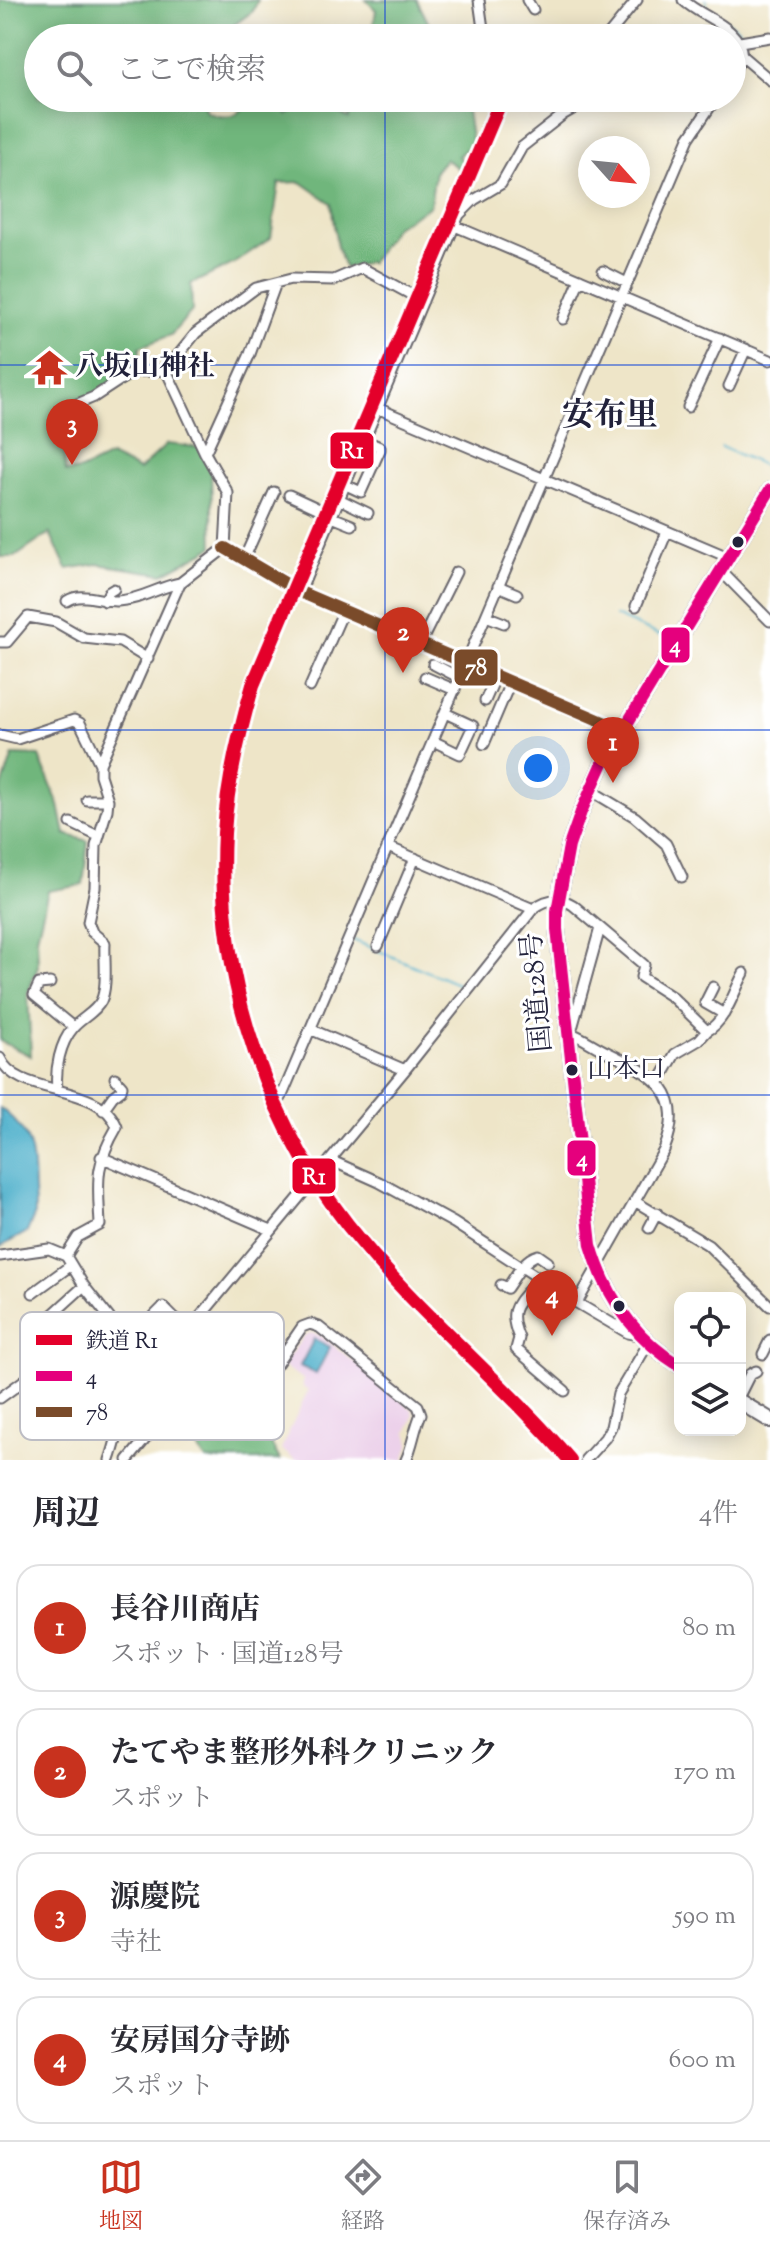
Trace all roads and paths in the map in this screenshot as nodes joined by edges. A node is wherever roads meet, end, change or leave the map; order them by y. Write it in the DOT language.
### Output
graph roads {
  1 [pos="479,0"];
  2 [pos="527,0"];
  3 [pos="637,0"];
  4 [pos="683,0"];
  5 [pos="533,10"];
  6 [pos="482,24"];
  7 [pos="617,24"];
  8 [pos="720,24"];
  9 [pos="770,37"];
  10 [pos="746,41"];
  11 [pos="746,59"];
  12 [pos="770,80"];
  13 [pos="568,112"];
  14 [pos="707,112"];
  15 [pos="455,226"];
  16 [pos="603,271"];
  17 [pos="580,279"];
  18 [pos="276,283"];
  19 [pos="627,283"];
  20 [pos="621,297"];
  21 [pos="423,301"];
  22 [pos="563,319"];
  23 [pos="720,338"];
  24 [pos="746,349"];
  25 [pos="770,360"];
  26 [pos="166,370"];
  27 [pos="729,386"];
  28 [pos="688,407"];
  29 [pos="377,408"];
  30 [pos="69,426"];
  31 [pos="364,440"];
  32 [pos="205,453"];
  33 [pos="544,480"];
  34 [pos="346,485"];
  35 [pos="770,490"];
  36 [pos="274,492"];
  37 [pos="289,495"];
  38 [pos="339,499"];
  39 [pos="317,508"];
  40 [pos="368,513"];
  41 [pos="332,517"];
  42 [pos="352,525"];
  43 [pos="667,532"];
  44 [pos="225,548"];
  45 [pos="244,559"];
  46 [pos="724,563"];
  47 [pos="456,572"];
  48 [pos="180,583"];
  49 [pos="498,586"];
  50 [pos="114,589"];
  51 [pos="300,592"];
  52 [pos="517,594"];
  53 [pos="67,601"];
  54 [pos="105,601"];
  55 [pos="636,606"];
  56 [pos="343,612"];
  57 [pos="486,616"];
  58 [pos="770,621"];
  59 [pos="504,623"];
  60 [pos="0,642"];
  61 [pos="420,644"];
  62 [pos="148,659"];
  63 [pos="466,663"];
  64 [pos="433,664"];
  65 [pos="496,676"];
  66 [pos="425,677"];
  67 [pos="460,678"];
  68 [pos="510,683"];
  69 [pos="310,687"];
  70 [pos="455,690"];
  71 [pos="485,701"];
  72 [pos="445,713"];
  73 [pos="622,730"];
  74 [pos="0,735"];
  75 [pos="433,741"];
  76 [pos="484,744"];
  77 [pos="100,764"];
  78 [pos="590,790"];
  79 [pos="87,800"];
  80 [pos="108,800"];
  81 [pos="71,823"];
  82 [pos="98,836"];
  83 [pos="388,847"];
  84 [pos="415,858"];
  85 [pos="682,877"];
  86 [pos="559,899"];
  87 [pos="533,909"];
  88 [pos="600,928"];
  89 [pos="378,946"];
  90 [pos="744,973"];
  91 [pos="50,983"];
  92 [pos="713,987"];
  93 [pos="724,1014"];
  94 [pos="73,1027"];
  95 [pos="310,1029"];
  96 [pos="707,1031"];
  97 [pos="568,1032"];
  98 [pos="0,1058"];
  99 [pos="405,1070"];
  100 [pos="115,1078"];
  101 [pos="659,1082"];
  102 [pos="57,1088"];
  103 [pos="281,1098"];
  104 [pos="103,1110"];
  105 [pos="101,1157"];
  106 [pos="330,1160"];
  107 [pos="636,1202"];
  108 [pos="657,1213"];
  109 [pos="649,1228"];
  110 [pos="271,1230"];
  111 [pos="0,1256"];
  112 [pos="66,1256"];
  113 [pos="548,1262"];
  114 [pos="70,1266"];
  115 [pos="521,1268"];
  116 [pos="598,1268"];
  117 [pos="538,1279"];
  118 [pos="501,1285"];
  119 [pos="84,1286"];
  120 [pos="33,1293"];
  121 [pos="577,1303"];
  122 [pos="770,1306"];
  123 [pos="55,1312"];
  124 [pos="105,1312"];
  125 [pos="203,1312"];
  126 [pos="643,1340"];
  127 [pos="770,1340"];
  128 [pos="284,1353"];
  129 [pos="763,1354"];
  130 [pos="674,1361"];
  131 [pos="756,1371"];
  132 [pos="746,1382"];
  133 [pos="20,1383"];
  134 [pos="565,1391"];
  135 [pos="0,1398"];
  136 [pos="746,1406"];
  137 [pos="770,1420"];
  138 [pos="116,1440"];
  139 [pos="145,1440"];
  140 [pos="110,1460"];
  141 [pos="128,1460"];
  142 [pos="406,1460"];
  143 [pos="585,1460"];
  1 -- 6 [label="street"];
  2 -- 5 [label="street"];
  3 -- 7 [label="street"];
  4 -- 8 [label="street"];
  9 -- 10 [label="street"];
  11 -- 12 [label="street"];
  13 -- 15 [label="street"];
  14 -- 19 [label="street"];
  15 -- 17 [label="street"];
  15 -- 21 [label="street"];
  16 -- 19 [label="street"];
  17 -- 20 [label="street"];
  17 -- 22 [label="street"];
  18 -- 21 [label="street"];
  18 -- 26 [label="street"];
  18 -- 32 [label="street"];
  19 -- 20 [label="street"];
  20 -- 23 [label="street"];
  20 -- 33 [label="street"];
  21 -- 29 [label="street"];
  23 -- 24 [label="street"];
  23 -- 28 [label="street"];
  24 -- 25 [label="street"];
  24 -- 27 [label="street"];
  26 -- 30 [label="street"];
  26 -- 32 [label="street"];
  29 -- 31 [label="street"];
  29 -- 33 [label="street"];
  31 -- 34 [label="street"];
  31 -- 34 [label="street"];
  32 -- 44 [label="street"];
  33 -- 43 [label="street"];
  33 -- 49 [label="street"];
  34 -- 38 [label="street"];
  35 -- 46 [label="highway, 国道128号"];
  36 -- 45 [label="street"];
  37 -- 39 [label="street"];
  38 -- 40 [label="street"];
  38 -- 41 [label="street"];
  41 -- 42 [label="street"];
  41 -- 51 [label="street"];
  43 -- 46 [label="street"];
  43 -- 55 [label="street"];
  44 -- 45 [label="street"];
  44 -- 48 [label="street"];
  45 -- 51 [label="street"];
  46 -- 58 [label="street"];
  46 -- 73 [label="highway, 国道128号"];
  47 -- 61 [label="street"];
  48 -- 54 [label="street"];
  48 -- 62 [label="street"];
  49 -- 52 [label="street"];
  49 -- 57 [label="street"];
  50 -- 54 [label="street"];
  51 -- 56 [label="street"];
  53 -- 54 [label="street"];
  56 -- 61 [label="street"];
  56 -- 69 [label="street"];
  57 -- 59 [label="street"];
  57 -- 63 [label="street"];
  60 -- 62 [label="street"];
  61 -- 63 [label="street"];
  62 -- 77 [label="street"];
  63 -- 65 [label="street"];
  63 -- 67 [label="street"];
  64 -- 67 [label="street"];
  65 -- 68 [label="street"];
  65 -- 71 [label="street"];
  66 -- 70 [label="street"];
  67 -- 70 [label="street"];
  68 -- 73 [label="street"];
  68 -- 76 [label="street"];
  70 -- 72 [label="street"];
  72 -- 75 [label="street"];
  72 -- 75 [label="street"];
  73 -- 78 [label="highway, 国道128号"];
  74 -- 77 [label="street"];
  75 -- 83 [label="street"];
  77 -- 80 [label="street"];
  78 -- 85 [label="street"];
  78 -- 86 [label="highway, 国道128号"];
  79 -- 80 [label="street"];
  80 -- 82 [label="street"];
  81 -- 82 [label="street"];
  82 -- 94 [label="street"];
  83 -- 84 [label="street"];
  83 -- 95 [label="street"];
  84 -- 87 [label="street"];
  84 -- 89 [label="street"];
  86 -- 87 [label="street"];
  86 -- 88 [label="street"];
  86 -- 97 [label="highway, 国道128号"];
  87 -- 99 [label="street"];
  88 -- 96 [label="street"];
  88 -- 97 [label="street"];
  90 -- 93 [label="street"];
  91 -- 94 [label="street"];
  92 -- 93 [label="street"];
  93 -- 96 [label="street"];
  94 -- 102 [label="street"];
  95 -- 99 [label="street"];
  95 -- 103 [label="street"];
  96 -- 101 [label="street"];
  97 -- 101 [label="street"];
  97 -- 116 [label="highway, 国道128号"];
  98 -- 102 [label="street"];
  99 -- 106 [label="street"];
  100 -- 104 [label="street"];
  101 -- 107 [label="street"];
  102 -- 104 [label="street"];
  104 -- 105 [label="street"];
  105 -- 110 [label="street"];
  105 -- 112 [label="street"];
  106 -- 110 [label="street"];
  106 -- 115 [label="street"];
  107 -- 108 [label="street"];
  107 -- 116 [label="street"];
  108 -- 109 [label="street"];
  108 -- 122 [label="street"];
  110 -- 125 [label="street"];
  111 -- 112 [label="street"];
  112 -- 114 [label="street"];
  113 -- 115 [label="street"];
  114 -- 119 [label="street"];
  114 -- 120 [label="street"];
  115 -- 117 [label="street"];
  115 -- 118 [label="street"];
  116 -- 121 [label="street"];
  116 -- 126 [label="highway, 国道128号"];
  117 -- 121 [label="street"];
  117 -- 134 [label="street"];
  119 -- 123 [label="street"];
  119 -- 124 [label="street"];
  121 -- 126 [label="street"];
  126 -- 130 [label="highway, 国道128号"];
  126 -- 143 [label="street"];
  127 -- 129 [label="street"];
  128 -- 142 [label="street"];
  131 -- 132 [label="street"];
  133 -- 135 [label="street"];
  136 -- 137 [label="highway"];
  138 -- 140 [label="street"];
  139 -- 141 [label="street"];
}
